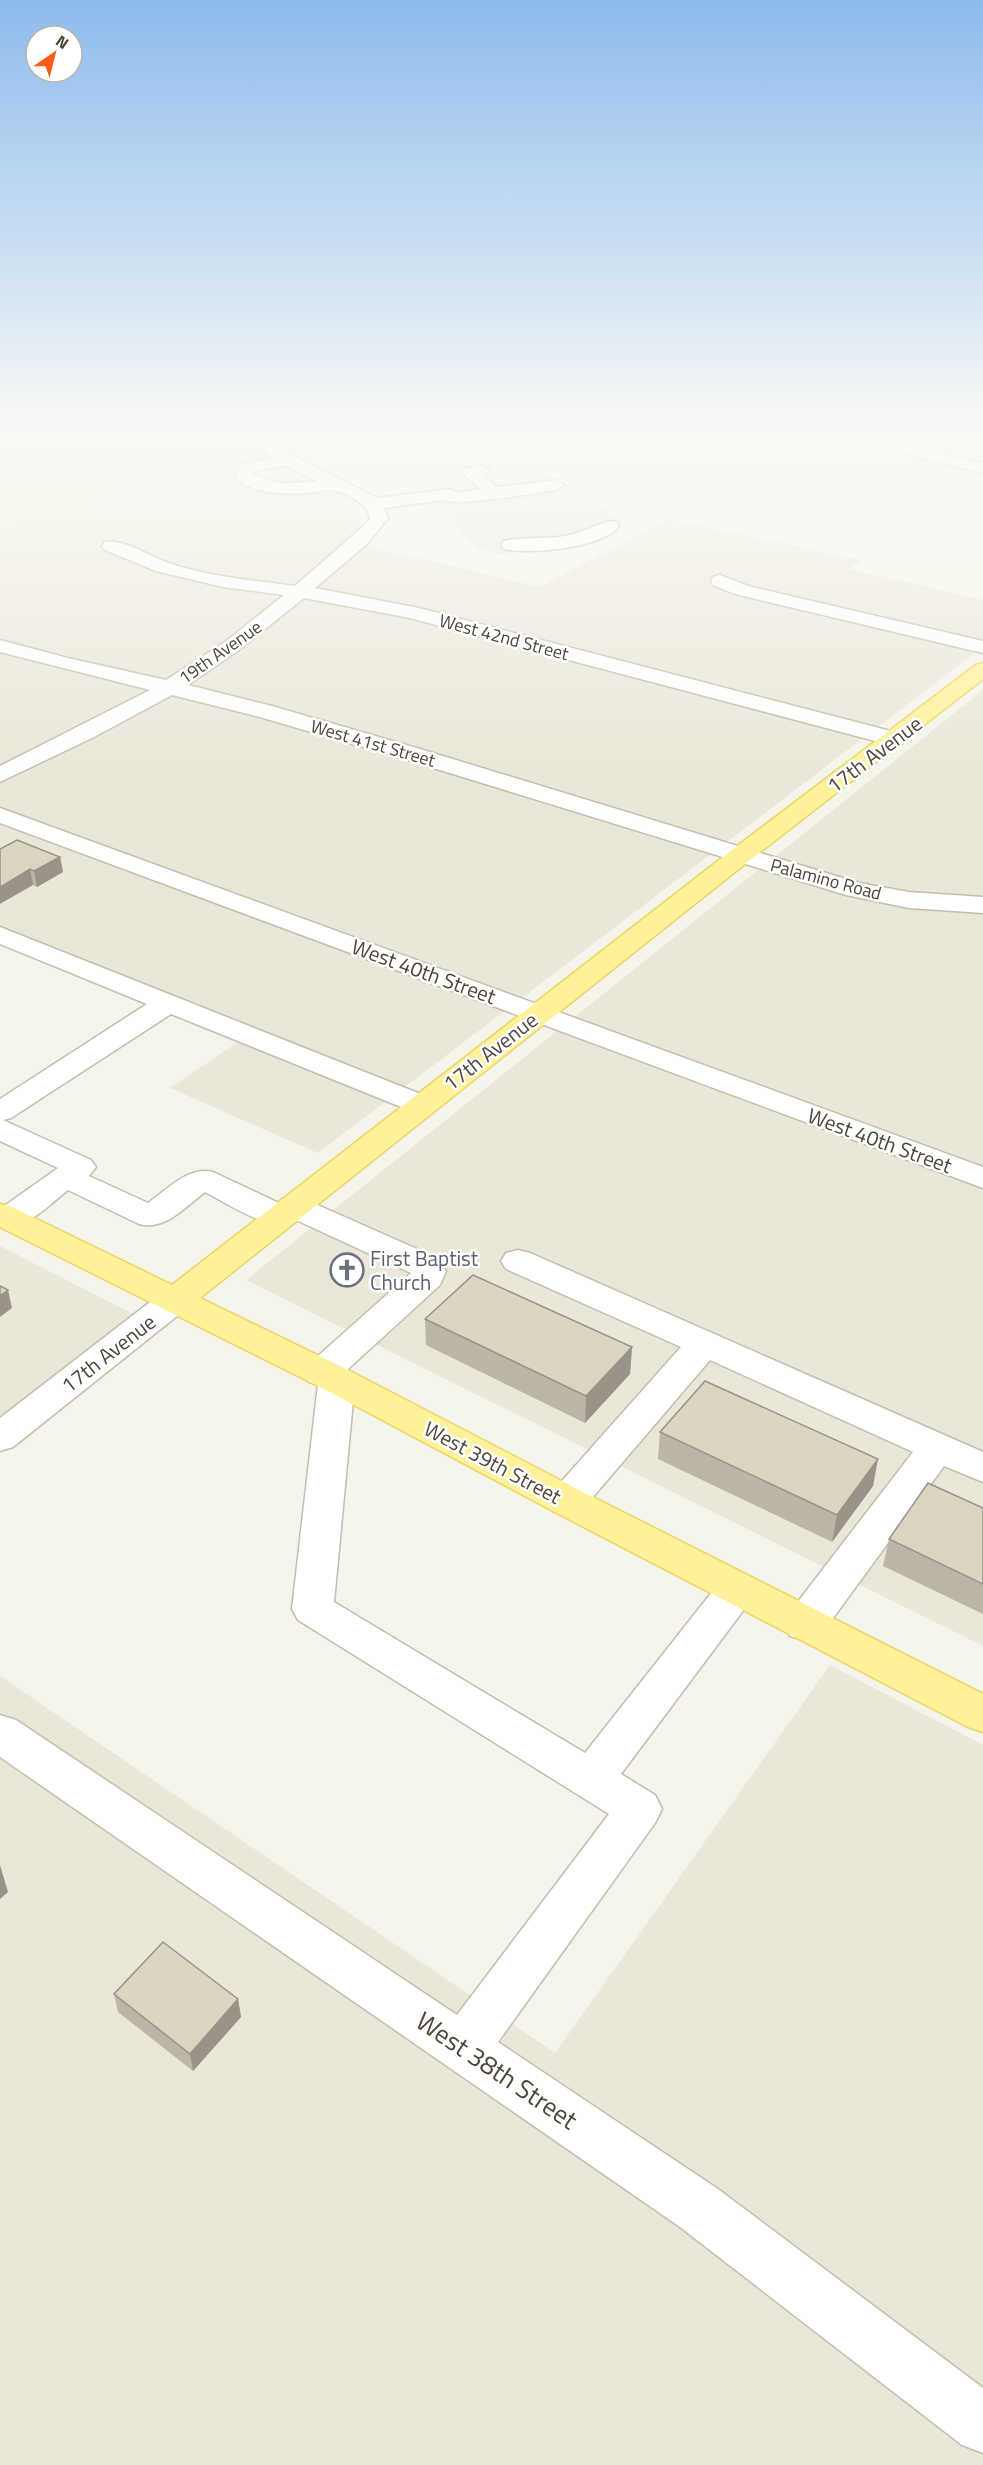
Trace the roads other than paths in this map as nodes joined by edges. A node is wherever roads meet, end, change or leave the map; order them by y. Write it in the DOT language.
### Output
graph roads {
  1 [pos="111,546"];
  2 [pos="354,546"];
  3 [pos="720,581"];
  4 [pos="298,593"];
  5 [pos="0,646"];
  6 [pos="983,647"];
  7 [pos="983,669"];
  8 [pos="170,687"];
  9 [pos="894,740"];
  10 [pos="0,775"];
  11 [pos="0,816"];
  12 [pos="741,855"];
  13 [pos="983,905"];
  14 [pos="0,935"];
  15 [pos="168,1003"];
  16 [pos="538,1013"];
  17 [pos="422,1105"];
  18 [pos="0,1112"];
  19 [pos="0,1129"];
  20 [pos="66,1177"];
  21 [pos="983,1178"];
  22 [pos="287,1211"];
  23 [pos="4,1216"];
  24 [pos="518,1262"];
  25 [pos="175,1300"];
  26 [pos="704,1344"];
  27 [pos="329,1377"];
  28 [pos="0,1438"];
  29 [pos="936,1448"];
  30 [pos="983,1468"];
  31 [pos="567,1501"];
  32 [pos="737,1589"];
  33 [pos="805,1624"];
  34 [pos="983,1714"];
  35 [pos="0,1733"];
  36 [pos="591,1779"];
  37 [pos="464,2048"];
  38 [pos="983,2424"];
  1 -- 4 [label="street, West 42nd Street"];
  2 -- 4 [label="street, 19th Avenue"];
  3 -- 6 [label="street"];
  4 -- 8 [label="street, 19th Avenue"];
  4 -- 9 [label="street, West 42nd Street"];
  5 -- 8 [label="street, West 41st Street"];
  7 -- 9 [label="main road, 17th Avenue"];
  8 -- 10 [label="street, 19th Avenue"];
  8 -- 12 [label="street, West 41st Street"];
  9 -- 12 [label="main road, 17th Avenue"];
  11 -- 16 [label="street, West 40th Street"];
  12 -- 13 [label="street, Palamino Road"];
  12 -- 16 [label="main road, 17th Avenue"];
  14 -- 15 [label="street"];
  15 -- 17 [label="street"];
  15 -- 18 [label="street"];
  16 -- 17 [label="main road, 17th Avenue"];
  16 -- 21 [label="street, West 40th Street"];
  17 -- 22 [label="main road, 17th Avenue"];
  19 -- 20 [label="street"];
  20 -- 22 [label="street"];
  20 -- 23 [label="street"];
  22 -- 25 [label="main road, 17th Avenue"];
  22 -- 27 [label="street"];
  23 -- 25 [label="main road, West 39th Street"];
  24 -- 26 [label="street"];
  25 -- 27 [label="main road, West 39th Street"];
  25 -- 28 [label="street, 17th Avenue"];
  26 -- 29 [label="street"];
  26 -- 31 [label="street"];
  27 -- 31 [label="main road, West 39th Street"];
  27 -- 36 [label="street"];
  29 -- 30 [label="street"];
  29 -- 33 [label="street"];
  31 -- 32 [label="main road, West 39th Street"];
  32 -- 33 [label="main road, West 39th Street"];
  32 -- 36 [label="street"];
  33 -- 34 [label="main road, West 39th Street"];
  35 -- 37 [label="street, West 38th Street"];
  36 -- 37 [label="street"];
  37 -- 38 [label="street, West 38th Street"];
}
